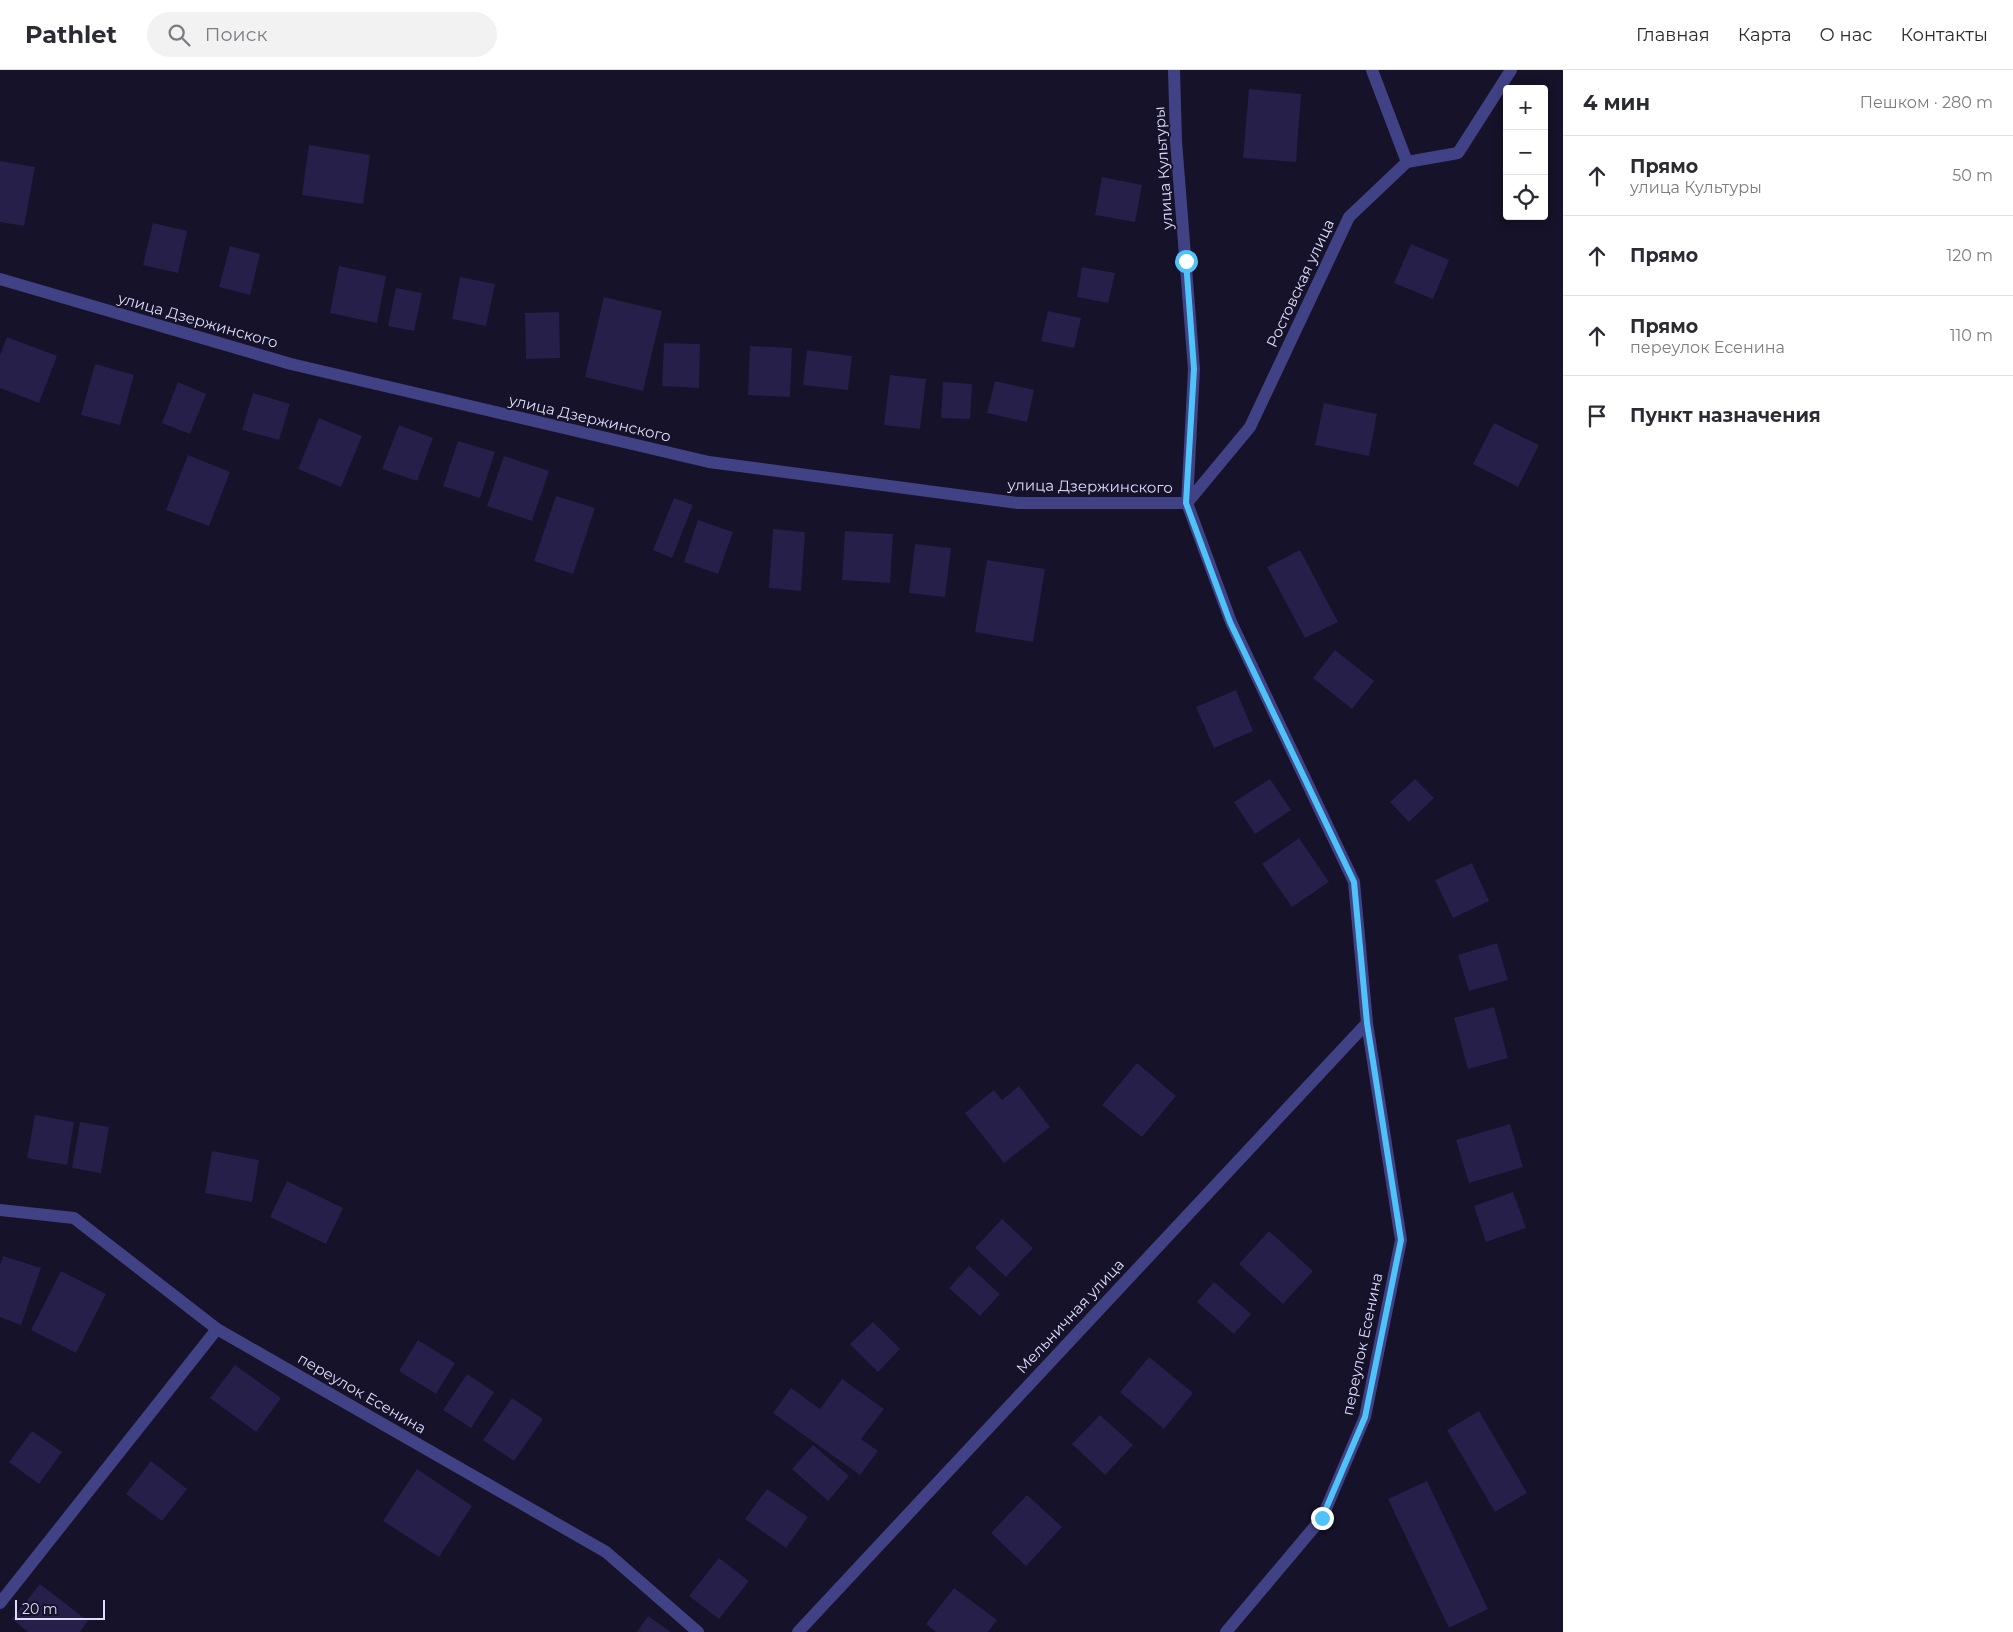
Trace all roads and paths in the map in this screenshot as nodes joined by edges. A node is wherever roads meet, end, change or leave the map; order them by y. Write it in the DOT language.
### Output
graph roads {
  1 [pos="1174,70"];
  2 [pos="1372,70"];
  3 [pos="1511,70"];
  4 [pos="1407,162"];
  5 [pos="0,279"];
  6 [pos="1186,503"];
  7 [pos="1367,1023"];
  8 [pos="0,1210"];
  9 [pos="217,1328"];
  10 [pos="0,1603"];
  11 [pos="698,1632"];
  12 [pos="798,1632"];
  13 [pos="1226,1632"];
  1 -- 6 [label="street, улица Культуры"];
  2 -- 4 [label="street"];
  3 -- 4 [label="street"];
  4 -- 6 [label="street, Ростовская улица"];
  5 -- 6 [label="street, улица Дзержинского"];
  6 -- 7 [label="street, переулок Есенина"];
  7 -- 12 [label="street, Мельничная улица"];
  7 -- 13 [label="street, переулок Есенина"];
  8 -- 9 [label="street, переулок Есенина"];
  9 -- 10 [label="street"];
  9 -- 11 [label="street, переулок Есенина"];
}
